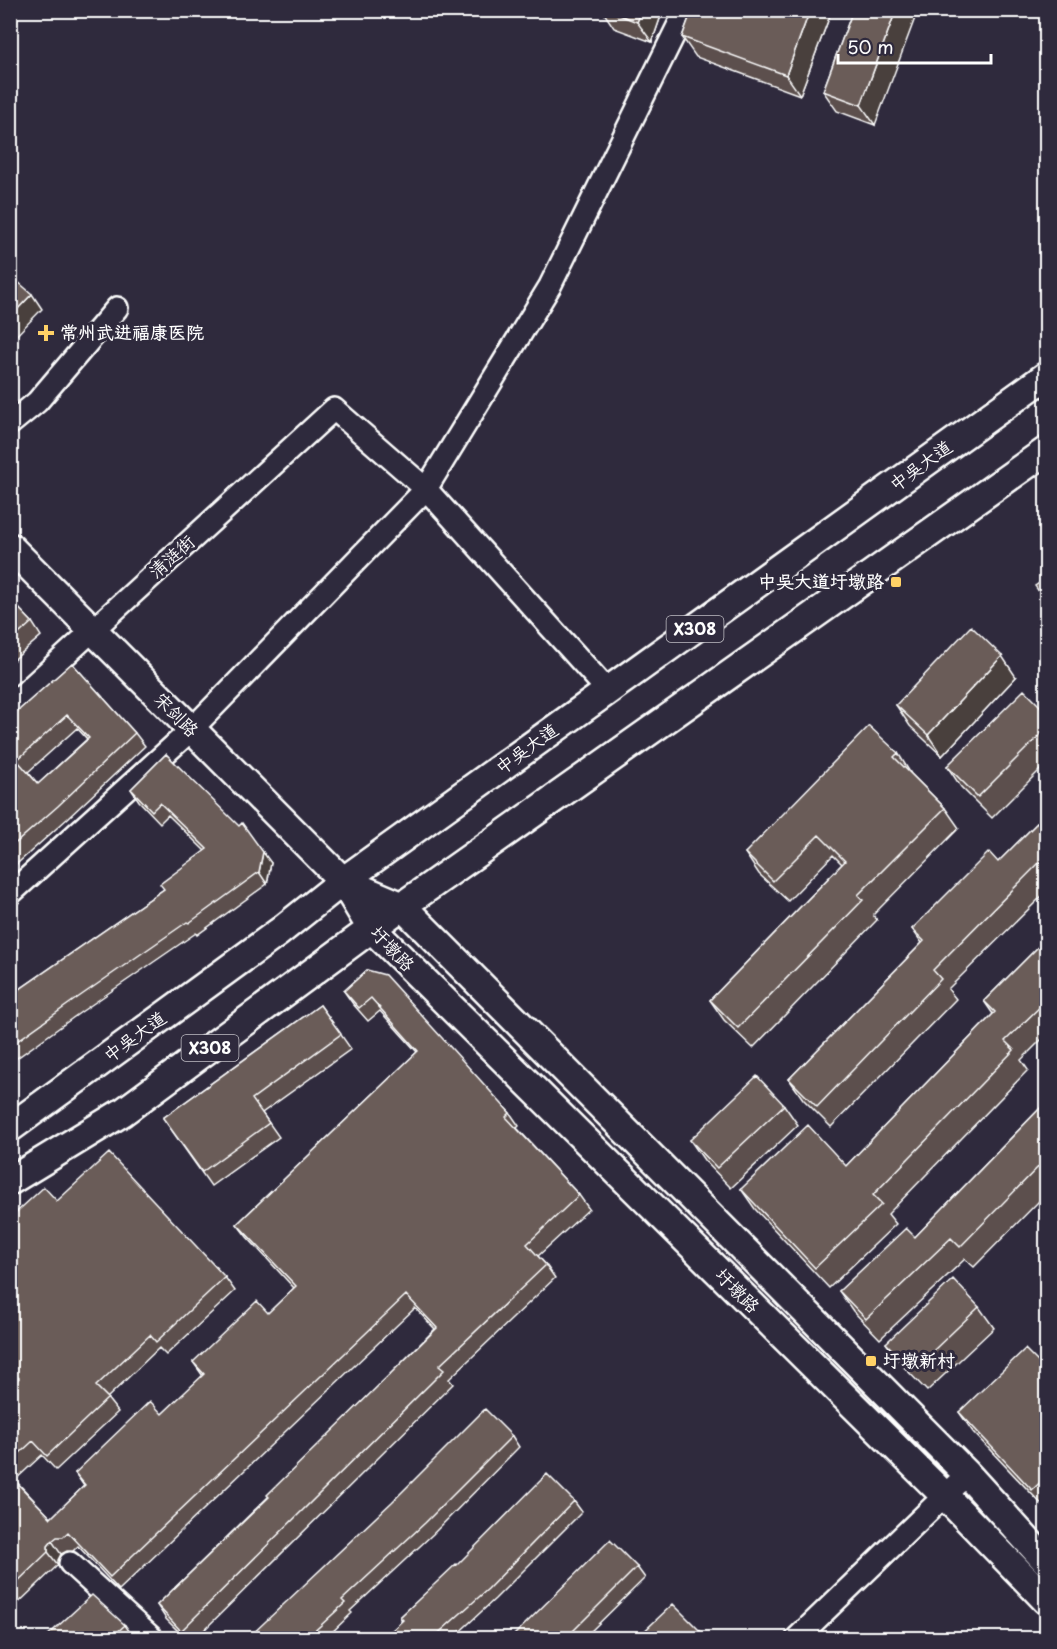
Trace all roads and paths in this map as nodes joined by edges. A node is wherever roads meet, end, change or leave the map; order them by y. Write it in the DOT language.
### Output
graph roads {
  1 [pos="686,10"];
  2 [pos="117,308"];
  3 [pos="1047,376"];
  4 [pos="10,424"];
  5 [pos="1047,451"];
  6 [pos="426,489"];
  7 [pos="10,547"];
  8 [pos="92,630"];
  9 [pos="608,691"];
  10 [pos="10,706"];
  11 [pos="191,730"];
  12 [pos="343,881"];
  13 [pos="10,894"];
  14 [pos="402,906"];
  15 [pos="371,928"];
  16 [pos="10,1128"];
  17 [pos="40,1163"];
  18 [pos="10,1181"];
  19 [pos="10,1186"];
  20 [pos="967,1473"];
  21 [pos="945,1496"];
  22 [pos="1047,1561"];
  23 [pos="70,1563"];
  24 [pos="1047,1600"];
  25 [pos="152,1638"];
  26 [pos="797,1638"];
  1 -- 6 [label="street"];
  2 -- 4 [label="street"];
  3 -- 9 [label="main road, 中吴大道 / X308"];
  5 -- 14 [label="main road, X308"];
  6 -- 8 [label="street, 清涟街"];
  6 -- 9 [label="street"];
  6 -- 11 [label="street"];
  7 -- 8 [label="main road, 宋剑路"];
  8 -- 10 [label="street, 清涟街"];
  8 -- 11 [label="main road, 宋剑路"];
  9 -- 12 [label="main road, 中吴大道 / X308"];
  11 -- 12 [label="main road, 宋剑路"];
  11 -- 13 [label="street"];
  12 -- 14 [label="main road, 圩墩路"];
  12 -- 15 [label="main road, 圩墩路"];
  12 -- 16 [label="main road, 中吴大道 / X308"];
  14 -- 15 [label="main road, X308"];
  14 -- 20 [label="main road, 圩墩路"];
  15 -- 17 [label="main road, X308"];
  15 -- 21 [label="main road, 圩墩路"];
  17 -- 18 [label="main road, X308"];
  17 -- 19 [label="street"];
  20 -- 21 [label="street"];
  20 -- 22 [label="main road, 圩墩路"];
  21 -- 24 [label="main road, 圩墩路"];
  21 -- 26 [label="street"];
  23 -- 25 [label="street"];
}
